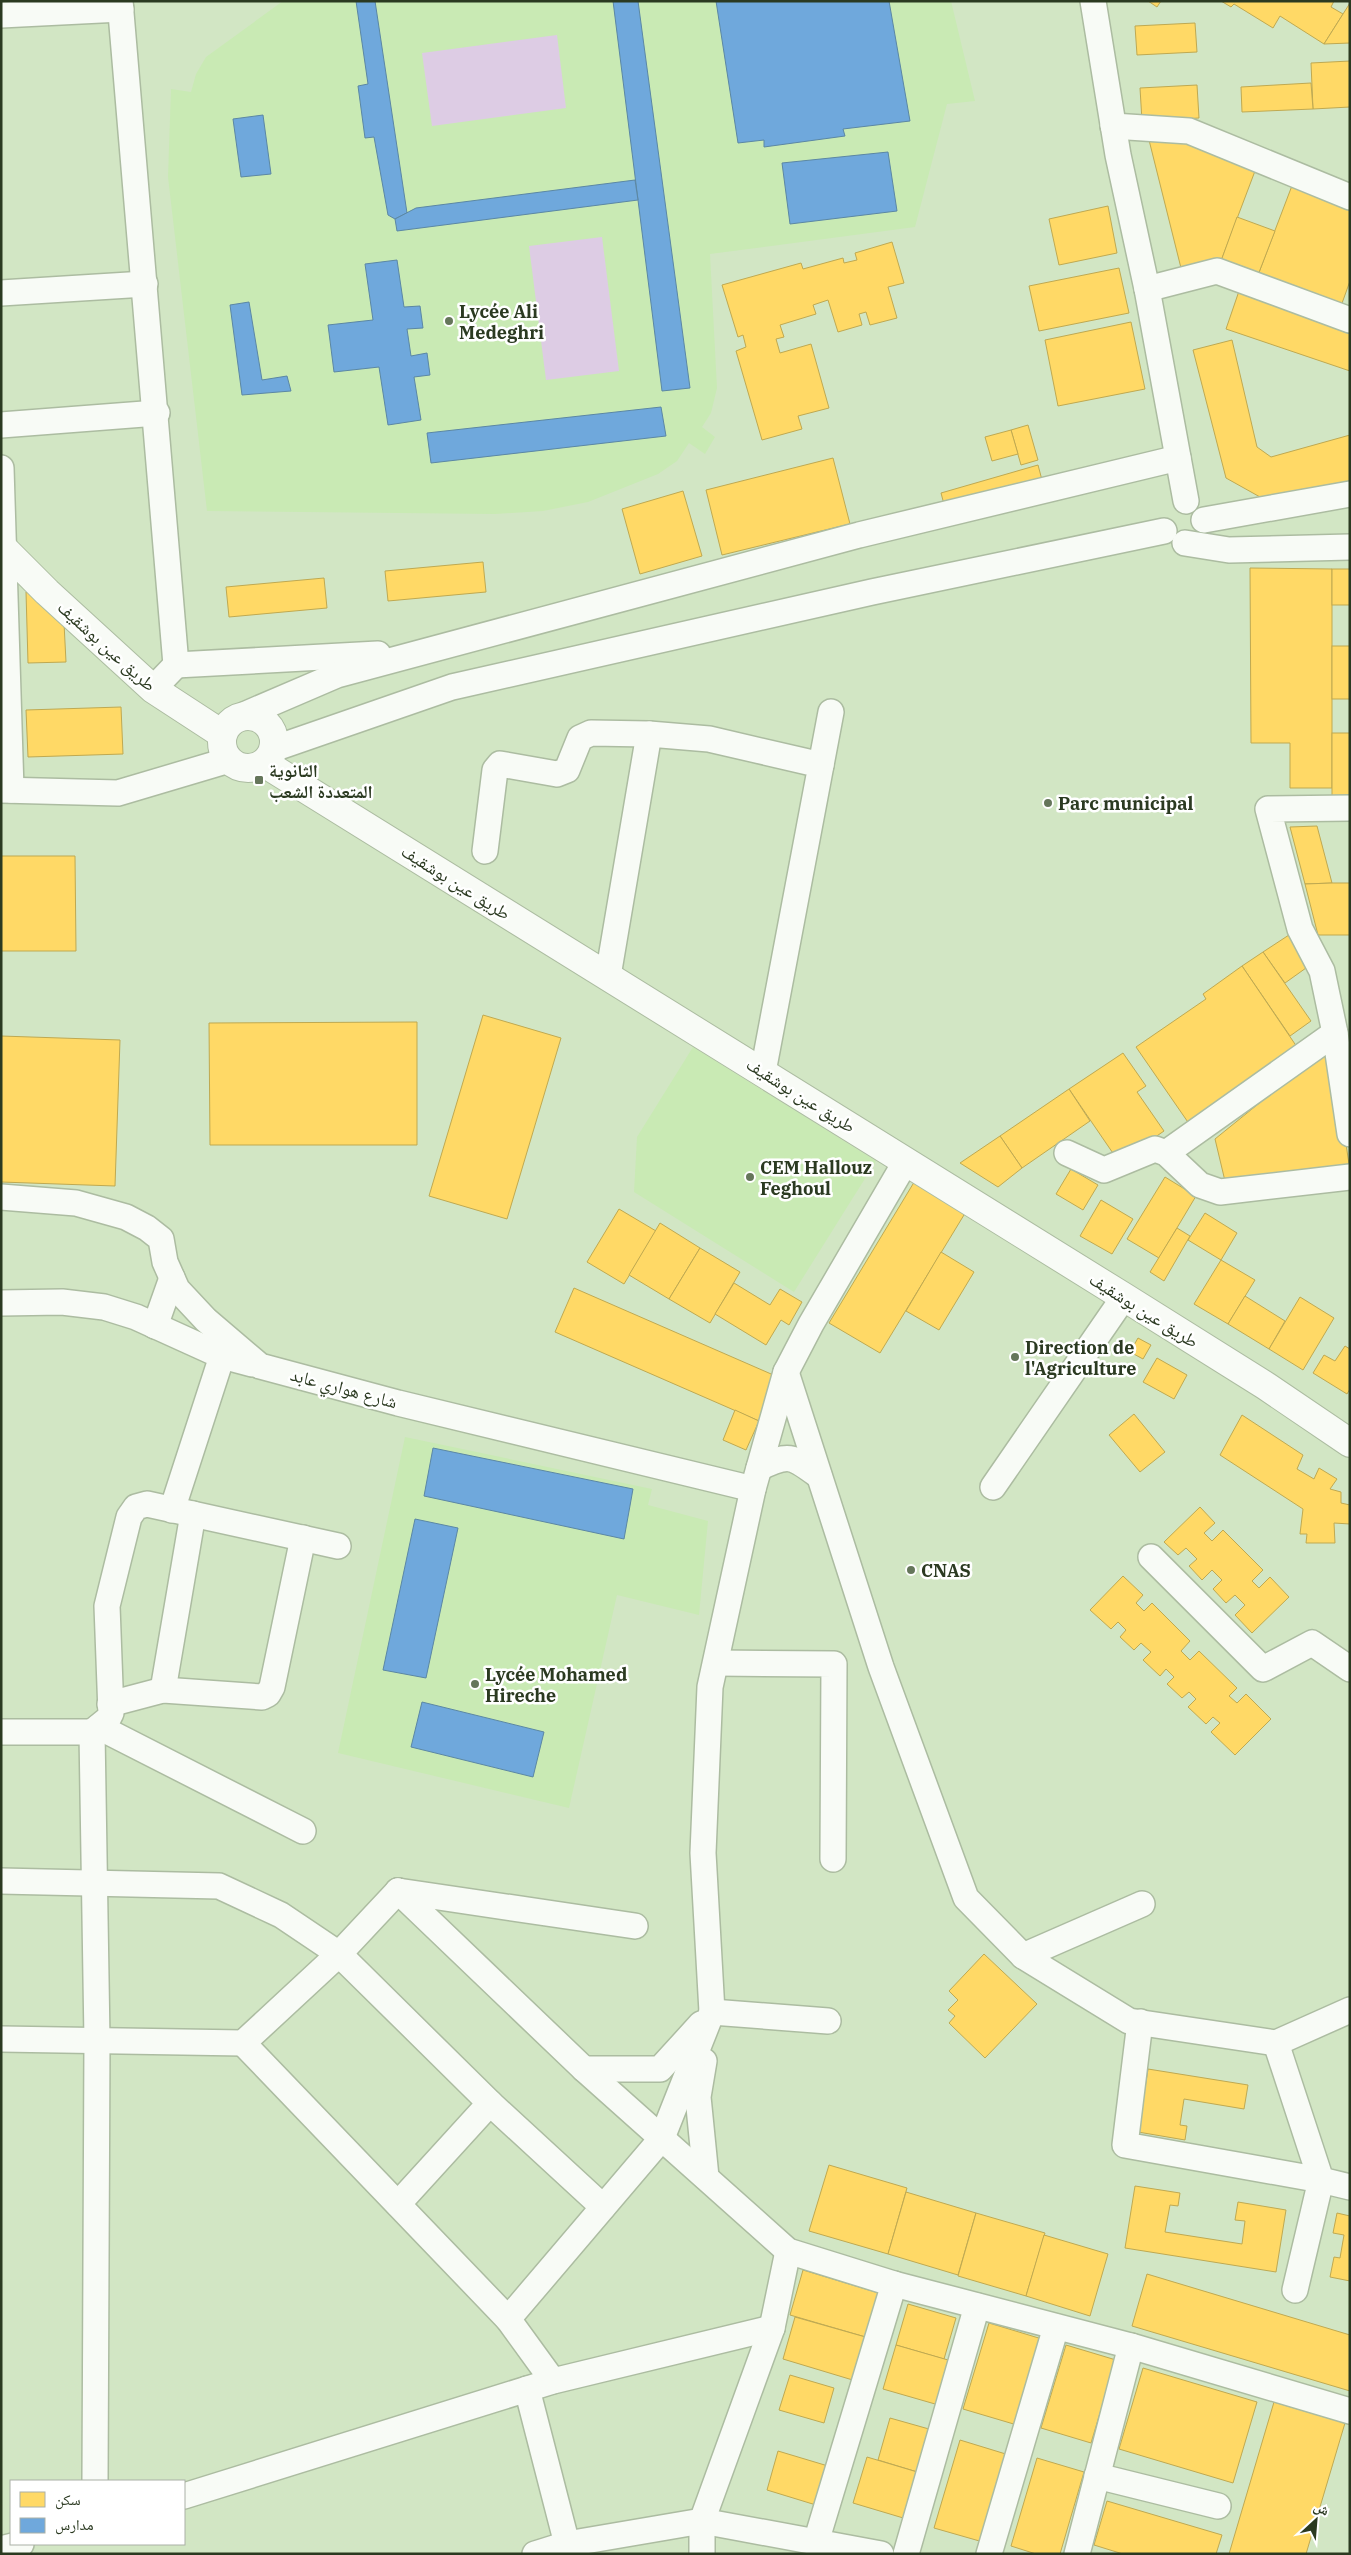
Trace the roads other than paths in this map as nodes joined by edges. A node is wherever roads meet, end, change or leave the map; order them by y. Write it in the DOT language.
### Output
graph roads {
  1 [pos="1093,1"];
  2 [pos="121,5"];
  3 [pos="1,15"];
  4 [pos="1113,126"];
  5 [pos="1350,198"];
  6 [pos="145,284"];
  7 [pos="1147,289"];
  8 [pos="1,293"];
  9 [pos="1348,313"];
  10 [pos="157,413"];
  11 [pos="1,425"];
  12 [pos="1178,458"];
  13 [pos="1,468"];
  14 [pos="1350,494"];
  15 [pos="1186,501"];
  16 [pos="1204,520"];
  17 [pos="1175,537"];
  18 [pos="1350,547"];
  19 [pos="2,549"];
  20 [pos="430,651"];
  21 [pos="176,665"];
  22 [pos="153,689"];
  23 [pos="832,712"];
  24 [pos="246,714"];
  25 [pos="222,734"];
  26 [pos="649,734"];
  27 [pos="269,756"];
  28 [pos="229,760"];
  29 [pos="821,765"];
  30 [pos="6,790"];
  31 [pos="1350,808"];
  32 [pos="485,851"];
  33 [pos="608,976"];
  34 [pos="1335,1033"];
  35 [pos="763,1072"];
  36 [pos="1350,1134"];
  37 [pos="1067,1152"];
  38 [pos="1166,1153"];
  39 [pos="906,1161"];
  40 [pos="1350,1177"];
  41 [pos="1,1197"];
  42 [pos="172,1278"];
  43 [pos="1,1297"];
  44 [pos="1124,1297"];
  45 [pos="1,1303"];
  46 [pos="155,1326"];
  47 [pos="222,1356"];
  48 [pos="260,1366"];
  49 [pos="786,1372"];
  50 [pos="1345,1438"];
  51 [pos="819,1476"];
  52 [pos="756,1479"];
  53 [pos="993,1487"];
  54 [pos="183,1512"];
  55 [pos="303,1538"];
  56 [pos="338,1546"];
  57 [pos="1151,1557"];
  58 [pos="716,1662"];
  59 [pos="1350,1670"];
  60 [pos="163,1690"];
  61 [pos="110,1704"];
  62 [pos="95,1730"];
  63 [pos="1,1732"];
  64 [pos="303,1831"];
  65 [pos="833,1859"];
  66 [pos="1,1881"];
  67 [pos="94,1882"];
  68 [pos="398,1891"];
  69 [pos="1142,1904"];
  70 [pos="635,1926"];
  71 [pos="339,1954"];
  72 [pos="1023,1956"];
  73 [pos="1350,2010"];
  74 [pos="712,2012"];
  75 [pos="828,2022"];
  76 [pos="1140,2022"];
  77 [pos="1,2039"];
  78 [pos="97,2040"];
  79 [pos="243,2043"];
  80 [pos="1276,2043"];
  81 [pos="584,2069"];
  82 [pos="490,2103"];
  83 [pos="662,2138"];
  84 [pos="706,2177"];
  85 [pos="1321,2180"];
  86 [pos="1350,2187"];
  87 [pos="398,2204"];
  88 [pos="603,2207"];
  89 [pos="788,2251"];
  90 [pos="894,2284"];
  91 [pos="1295,2290"];
  92 [pos="977,2306"];
  93 [pos="508,2319"];
  94 [pos="1056,2327"];
  95 [pos="772,2328"];
  96 [pos="1131,2346"];
  97 [pos="553,2381"];
  98 [pos="526,2389"];
  99 [pos="1350,2411"];
  100 [pos="1097,2476"];
  101 [pos="95,2480"];
  102 [pos="185,2496"];
  103 [pos="1218,2506"];
  104 [pos="702,2522"];
  105 [pos="816,2542"];
  106 [pos="567,2544"];
  107 [pos="535,2554"];
  108 [pos="702,2554"];
  109 [pos="881,2554"];
  110 [pos="906,2554"];
  111 [pos="989,2554"];
  112 [pos="1077,2554"];
  1 -- 4 [label="street"];
  2 -- 3 [label="street"];
  2 -- 6 [label="street"];
  4 -- 5 [label="street"];
  4 -- 7 [label="street"];
  6 -- 8 [label="street"];
  6 -- 10 [label="street"];
  7 -- 9 [label="street"];
  7 -- 12 [label="street"];
  10 -- 11 [label="street"];
  10 -- 21 [label="street"];
  12 -- 15 [label="street"];
  12 -- 20 [label="street"];
  13 -- 19 [label="street"];
  14 -- 16 [label="street"];
  15 -- 16 [label="street"];
  15 -- 17 [label="street"];
  16 -- 17 [label="street"];
  17 -- 18 [label="street"];
  17 -- 27 [label="street"];
  19 -- 22 [label="main road, طريق عين بوشقيف"];
  19 -- 30 [label="street"];
  20 -- 21 [label="street"];
  20 -- 24 [label="street"];
  21 -- 22 [label="street"];
  22 -- 25 [label="main road, طريق عين بوشقيف"];
  23 -- 29 [label="street"];
  24 -- 25 [label="main road"];
  24 -- 27 [label="main road"];
  25 -- 28 [label="main road"];
  26 -- 29 [label="street"];
  26 -- 32 [label="street"];
  26 -- 33 [label="street"];
  27 -- 28 [label="main road"];
  27 -- 33 [label="main road, طريق عين بوشقيف"];
  28 -- 30 [label="street"];
  29 -- 35 [label="street"];
  31 -- 34 [label="street"];
  33 -- 35 [label="main road, طريق عين بوشقيف"];
  34 -- 36 [label="street"];
  34 -- 38 [label="street"];
  35 -- 39 [label="main road, طريق عين بوشقيف"];
  37 -- 38 [label="street"];
  38 -- 40 [label="street"];
  39 -- 44 [label="main road, طريق عين بوشقيف"];
  39 -- 49 [label="street"];
  41 -- 42 [label="street, شارع هواري عابد"];
  42 -- 46 [label="street"];
  42 -- 48 [label="street, شارع هواري عابد"];
  43 -- 45 [label="street"];
  44 -- 50 [label="main road, طريق عين بوشقيف"];
  44 -- 53 [label="street"];
  45 -- 46 [label="street"];
  46 -- 47 [label="street"];
  47 -- 48 [label="street"];
  47 -- 54 [label="street"];
  48 -- 52 [label="street, شارع هواري عابد"];
  49 -- 51 [label="street"];
  49 -- 52 [label="street"];
  51 -- 52 [label="street"];
  51 -- 72 [label="street"];
  52 -- 58 [label="street"];
  54 -- 55 [label="street"];
  54 -- 60 [label="street"];
  54 -- 61 [label="street"];
  55 -- 56 [label="street"];
  55 -- 60 [label="street"];
  57 -- 59 [label="street"];
  58 -- 65 [label="street"];
  58 -- 74 [label="street"];
  60 -- 61 [label="street"];
  61 -- 62 [label="street"];
  62 -- 63 [label="street"];
  62 -- 64 [label="street"];
  62 -- 67 [label="street"];
  66 -- 67 [label="street"];
  67 -- 71 [label="street"];
  67 -- 78 [label="street"];
  68 -- 70 [label="street"];
  68 -- 71 [label="street"];
  68 -- 81 [label="street"];
  69 -- 72 [label="street"];
  71 -- 79 [label="street"];
  71 -- 82 [label="street"];
  72 -- 76 [label="street"];
  73 -- 80 [label="street"];
  74 -- 75 [label="street"];
  74 -- 81 [label="street"];
  74 -- 83 [label="street"];
  74 -- 84 [label="street"];
  76 -- 80 [label="street"];
  76 -- 85 [label="street"];
  77 -- 78 [label="street"];
  78 -- 79 [label="street"];
  78 -- 101 [label="street"];
  79 -- 87 [label="street"];
  80 -- 85 [label="street"];
  81 -- 83 [label="street"];
  82 -- 87 [label="street"];
  82 -- 88 [label="street"];
  83 -- 84 [label="street"];
  83 -- 88 [label="street"];
  84 -- 89 [label="street"];
  85 -- 86 [label="street"];
  85 -- 91 [label="street"];
  87 -- 93 [label="street"];
  88 -- 93 [label="street"];
  89 -- 90 [label="street"];
  89 -- 95 [label="street"];
  90 -- 92 [label="street"];
  90 -- 105 [label="street"];
  92 -- 94 [label="street"];
  92 -- 110 [label="street"];
  93 -- 97 [label="street"];
  94 -- 96 [label="street"];
  94 -- 111 [label="street"];
  95 -- 97 [label="street"];
  95 -- 104 [label="street"];
  96 -- 99 [label="street"];
  96 -- 100 [label="street"];
  97 -- 98 [label="street"];
  98 -- 102 [label="street"];
  98 -- 106 [label="street"];
  100 -- 103 [label="street"];
  100 -- 112 [label="street"];
  104 -- 105 [label="street"];
  104 -- 106 [label="street"];
  104 -- 108 [label="street"];
  105 -- 109 [label="street"];
  106 -- 107 [label="street"];
}
